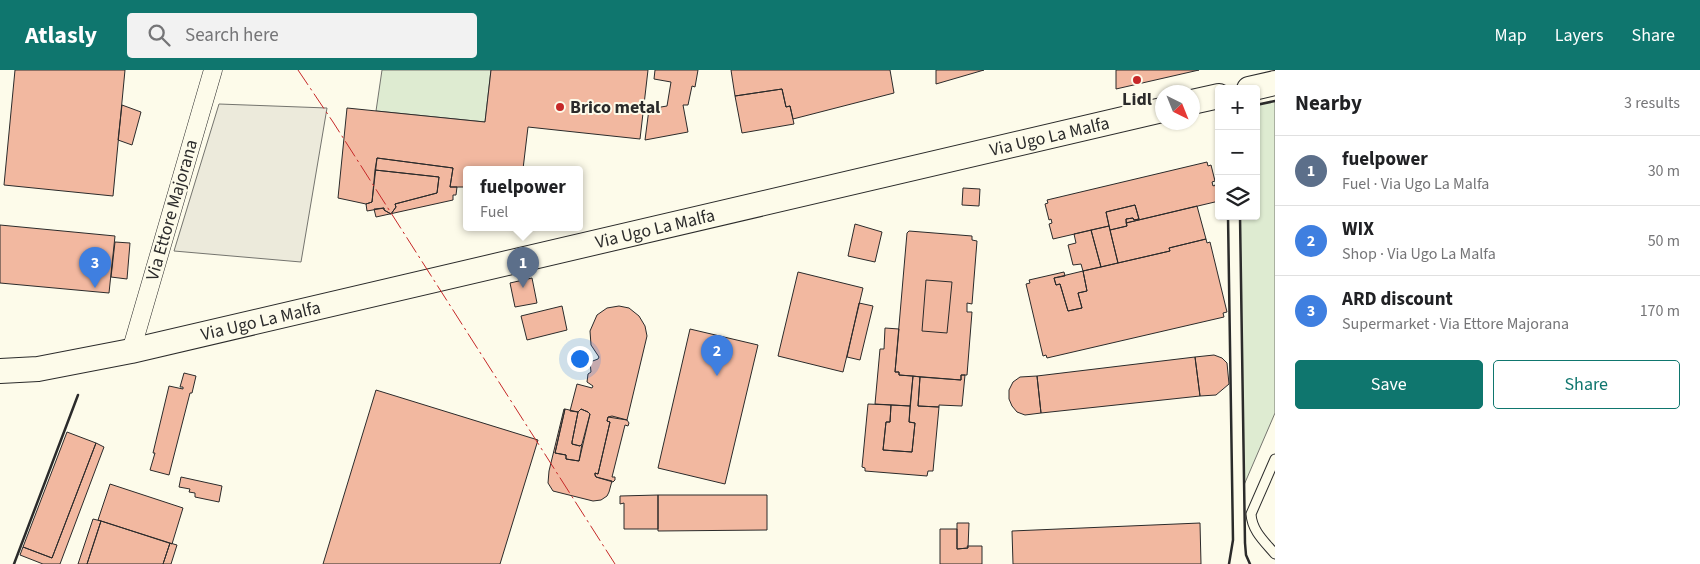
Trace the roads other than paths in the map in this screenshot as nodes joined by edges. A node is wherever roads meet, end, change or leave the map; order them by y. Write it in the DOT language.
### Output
graph roads {
  1 [pos="213,70"];
  2 [pos="1275,82"];
  3 [pos="1260,86"];
  4 [pos="1215,97"];
  5 [pos="1200,100"];
  6 [pos="1155,112"];
  7 [pos="131,351"];
  8 [pos="0,371"];
  9 [pos="1275,459"];
  10 [pos="1275,554"];
  1 -- 7 [label="street, Via Ettore Majorana"];
  2 -- 3 [label="street"];
  4 -- 5 [label="street"];
  6 -- 7 [label="street, Via Ugo La Malfa"];
  7 -- 8 [label="street, Via Ugo La Malfa"];
  9 -- 10 [label="lane"];
}
